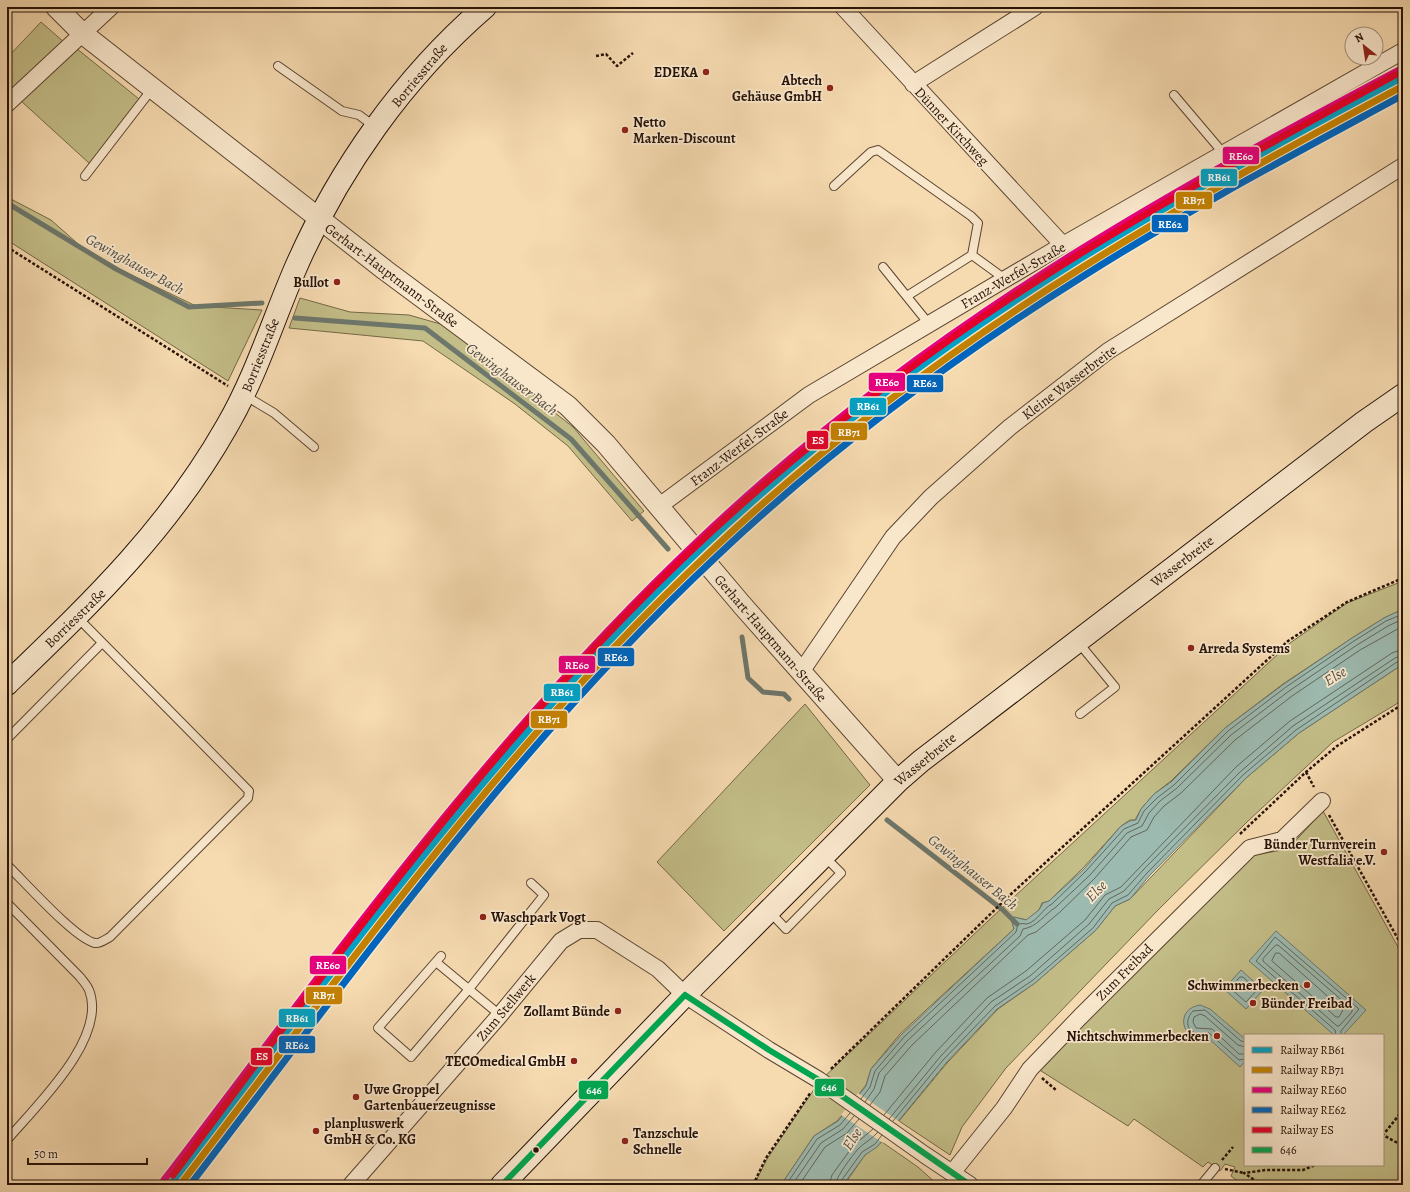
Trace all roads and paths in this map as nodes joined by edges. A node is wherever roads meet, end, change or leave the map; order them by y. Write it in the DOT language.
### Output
graph roads {
  1 [pos="56,7"];
  2 [pos="112,7"];
  3 [pos="484,7"];
  4 [pos="843,7"];
  5 [pos="1035,7"];
  6 [pos="82,34"];
  7 [pos="1403,51"];
  8 [pos="633,53"];
  9 [pos="596,56"];
  10 [pos="278,66"];
  11 [pos="913,84"];
  12 [pos="152,89"];
  13 [pos="1174,95"];
  14 [pos="7,104"];
  15 [pos="376,127"];
  16 [pos="1224,154"];
  17 [pos="1403,166"];
  18 [pos="86,176"];
  19 [pos="834,186"];
  20 [pos="319,219"];
  21 [pos="1063,246"];
  22 [pos="7,247"];
  23 [pos="972,255"];
  24 [pos="883,267"];
  25 [pos="1005,279"];
  26 [pos="907,296"];
  27 [pos="929,324"];
  28 [pos="244,395"];
  29 [pos="1403,395"];
  30 [pos="314,447"];
  31 [pos="658,508"];
  32 [pos="1403,578"];
  33 [pos="76,617"];
  34 [pos="1078,641"];
  35 [pos="102,643"];
  36 [pos="801,672"];
  37 [pos="7,684"];
  38 [pos="1080,714"];
  39 [pos="7,739"];
  40 [pos="1306,772"];
  41 [pos="898,781"];
  42 [pos="1322,801"];
  43 [pos="7,865"];
  44 [pos="531,883"];
  45 [pos="7,903"];
  46 [pos="1403,948"];
  47 [pos="469,989"];
  48 [pos="685,995"];
  49 [pos="500,1016"];
  50 [pos="825,1084"];
  51 [pos="1403,1110"];
  52 [pos="1384,1134"];
  53 [pos="1384,1136"];
  54 [pos="7,1140"];
  55 [pos="1403,1146"];
  56 [pos="1233,1147"];
  57 [pos="1313,1166"];
  58 [pos="1215,1168"];
  59 [pos="952,1173"];
  60 [pos="1244,1173"];
  61 [pos="351,1185"];
  62 [pos="502,1185"];
  63 [pos="753,1185"];
  64 [pos="970,1185"];
  65 [pos="1201,1185"];
  66 [pos="1262,1185"];
  1 -- 6 [label="street, Gerhart-Hauptmann-Straße"];
  2 -- 6 [label="street"];
  3 -- 15 [label="main road, Borriesstraße"];
  4 -- 11 [label="street, Dünner Kirchweg"];
  5 -- 11 [label="street"];
  6 -- 12 [label="street, Gerhart-Hauptmann-Straße"];
  6 -- 14 [label="street"];
  7 -- 16 [label="street, Franz-Werfel-Straße"];
  8 -- 9 [label="path"];
  10 -- 15 [label="lane"];
  11 -- 21 [label="street, Dünner Kirchweg"];
  12 -- 18 [label="lane"];
  12 -- 20 [label="street, Gerhart-Hauptmann-Straße"];
  13 -- 16 [label="lane"];
  15 -- 20 [label="main road, Borriesstraße"];
  16 -- 21 [label="street, Franz-Werfel-Straße"];
  17 -- 36 [label="street, Kleine Wasserbreite"];
  19 -- 23 [label="lane"];
  20 -- 28 [label="main road, Borriesstraße"];
  20 -- 31 [label="street, Gerhart-Hauptmann-Straße"];
  21 -- 25 [label="street, Franz-Werfel-Straße"];
  22 -- 28 [label="path"];
  23 -- 25 [label="lane"];
  23 -- 26 [label="lane"];
  24 -- 26 [label="lane"];
  25 -- 27 [label="street, Franz-Werfel-Straße"];
  26 -- 27 [label="lane"];
  27 -- 31 [label="street, Franz-Werfel-Straße"];
  28 -- 30 [label="lane"];
  28 -- 33 [label="main road, Borriesstraße"];
  29 -- 34 [label="main road, Wasserbreite"];
  31 -- 36 [label="street, Gerhart-Hauptmann-Straße"];
  32 -- 50 [label="path"];
  33 -- 35 [label="lane"];
  33 -- 37 [label="main road, Borriesstraße"];
  34 -- 38 [label="lane"];
  34 -- 41 [label="main road, Wasserbreite"];
  35 -- 39 [label="lane"];
  35 -- 43 [label="lane"];
  36 -- 41 [label="street, Gerhart-Hauptmann-Straße"];
  40 -- 42 [label="path"];
  41 -- 48 [label="main road, Wasserbreite"];
  42 -- 46 [label="path"];
  42 -- 59 [label="street, Zum Freibad"];
  44 -- 47 [label="lane"];
  45 -- 54 [label="lane"];
  47 -- 47 [label="lane"];
  47 -- 49 [label="lane"];
  48 -- 49 [label="street, Zum Stellwerk"];
  48 -- 50 [label="street, Zum Stellwerk"];
  48 -- 62 [label="main road, Wasserbreite"];
  49 -- 61 [label="street, Zum Stellwerk"];
  50 -- 59 [label="street, Zum Stellwerk"];
  50 -- 63 [label="path"];
  51 -- 52 [label="path"];
  53 -- 55 [label="path"];
  56 -- 58 [label="path"];
  57 -- 60 [label="path"];
  58 -- 60 [label="path"];
  58 -- 65 [label="lane"];
  59 -- 64 [label="street, Zum Stellwerk"];
  60 -- 66 [label="path"];
}
